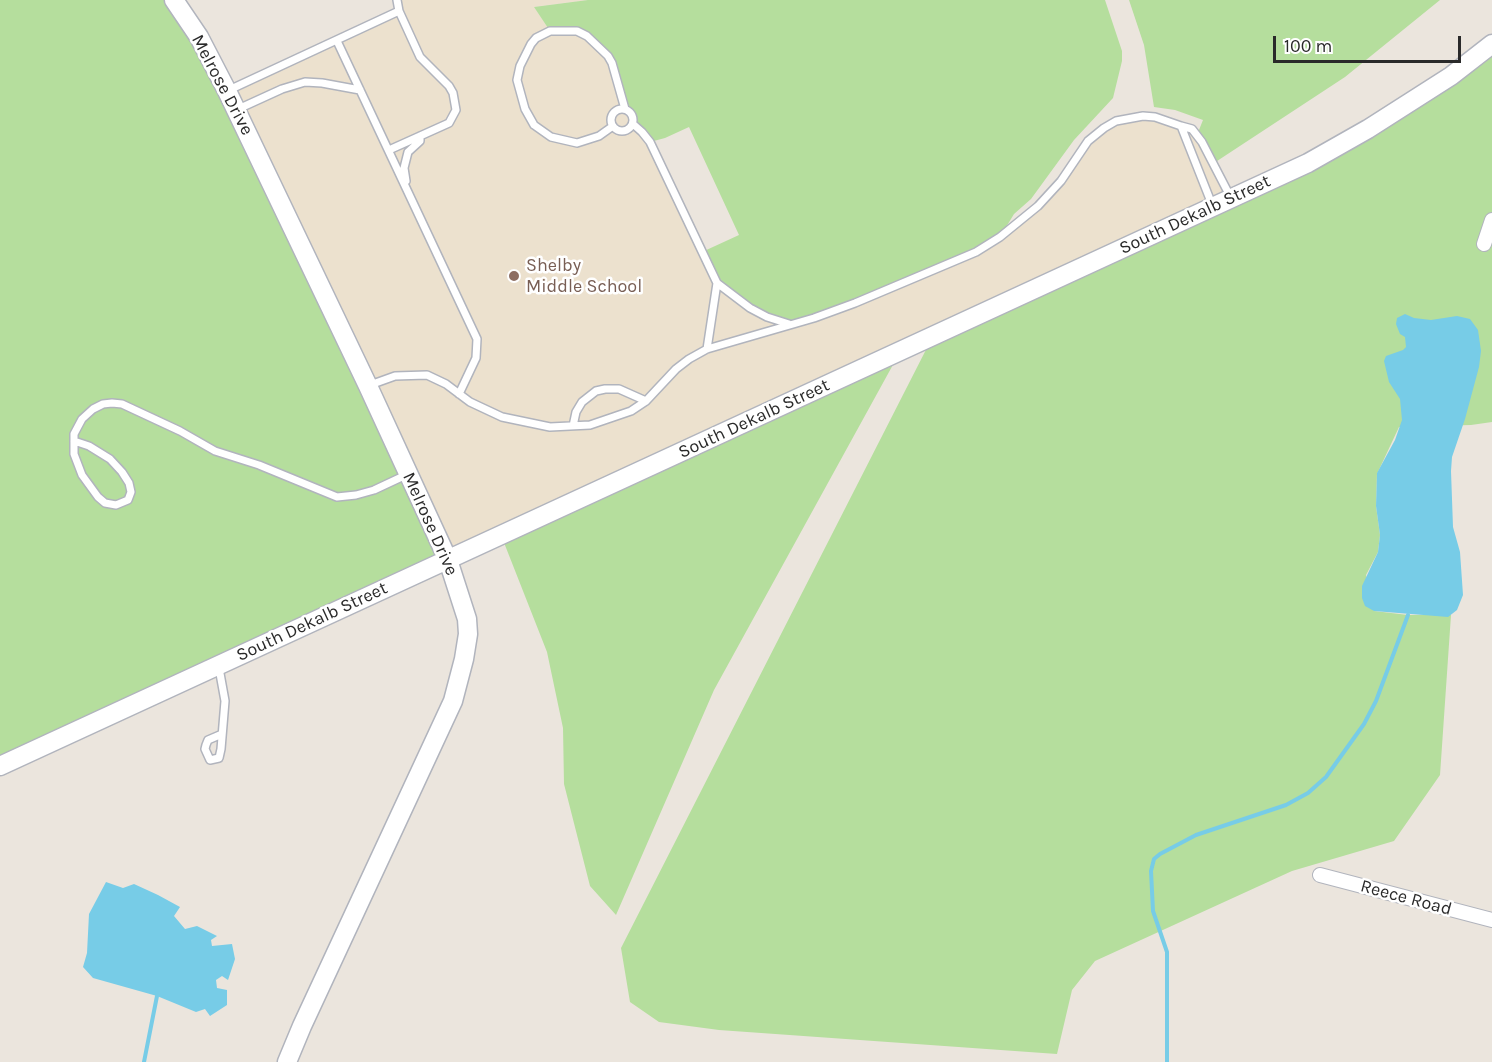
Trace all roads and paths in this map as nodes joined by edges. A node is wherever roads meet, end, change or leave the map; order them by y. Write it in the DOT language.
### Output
graph roads {
  1 [pos="174,0"];
  2 [pos="397,0"];
  3 [pos="399,11"];
  4 [pos="337,41"];
  5 [pos="1492,44"];
  6 [pos="360,90"];
  7 [pos="227,91"];
  8 [pos="625,109"];
  9 [pos="237,111"];
  10 [pos="633,124"];
  11 [pos="613,126"];
  12 [pos="1181,126"];
  13 [pos="420,135"];
  14 [pos="389,150"];
  15 [pos="404,183"];
  16 [pos="1231,198"];
  17 [pos="1213,207"];
  18 [pos="1492,220"];
  19 [pos="1484,243"];
  20 [pos="717,282"];
  21 [pos="789,324"];
  22 [pos="707,349"];
  23 [pos="368,386"];
  24 [pos="459,394"];
  25 [pos="646,401"];
  26 [pos="573,426"];
  27 [pos="74,441"];
  28 [pos="409,474"];
  29 [pos="448,560"];
  30 [pos="219,665"];
  31 [pos="222,734"];
  32 [pos="0,766"];
  33 [pos="1320,875"];
  34 [pos="1492,920"];
  35 [pos="287,1062"];
  1 -- 7 [label="main road, Melrose Drive"];
  2 -- 3 [label="lane"];
  3 -- 4 [label="lane"];
  3 -- 13 [label="lane"];
  4 -- 6 [label="lane"];
  4 -- 7 [label="lane"];
  5 -- 16 [label="main road, South Dekalb Street"];
  6 -- 9 [label="lane"];
  6 -- 14 [label="lane"];
  7 -- 9 [label="main road, Melrose Drive"];
  8 -- 10 [label="lane"];
  8 -- 11 [label="lane"];
  8 -- 11 [label="lane"];
  9 -- 23 [label="main road, Melrose Drive"];
  10 -- 11 [label="lane"];
  10 -- 20 [label="lane"];
  12 -- 16 [label="lane"];
  12 -- 17 [label="lane"];
  12 -- 21 [label="lane"];
  13 -- 14 [label="lane"];
  13 -- 15 [label="lane"];
  14 -- 15 [label="lane"];
  15 -- 24 [label="lane"];
  16 -- 17 [label="main road, South Dekalb Street"];
  17 -- 29 [label="main road, South Dekalb Street"];
  18 -- 19 [label="street"];
  20 -- 21 [label="lane"];
  20 -- 22 [label="lane"];
  21 -- 22 [label="lane"];
  22 -- 25 [label="lane"];
  23 -- 24 [label="lane"];
  23 -- 28 [label="main road, Melrose Drive"];
  24 -- 26 [label="lane"];
  25 -- 26 [label="lane"];
  25 -- 26 [label="lane"];
  27 -- 27 [label="lane"];
  27 -- 28 [label="lane"];
  28 -- 29 [label="main road, Melrose Drive"];
  29 -- 30 [label="main road, South Dekalb Street"];
  29 -- 35 [label="main road, Melrose Drive"];
  30 -- 31 [label="lane"];
  30 -- 32 [label="main road, South Dekalb Street"];
  33 -- 34 [label="street, Reece Road"];
}
